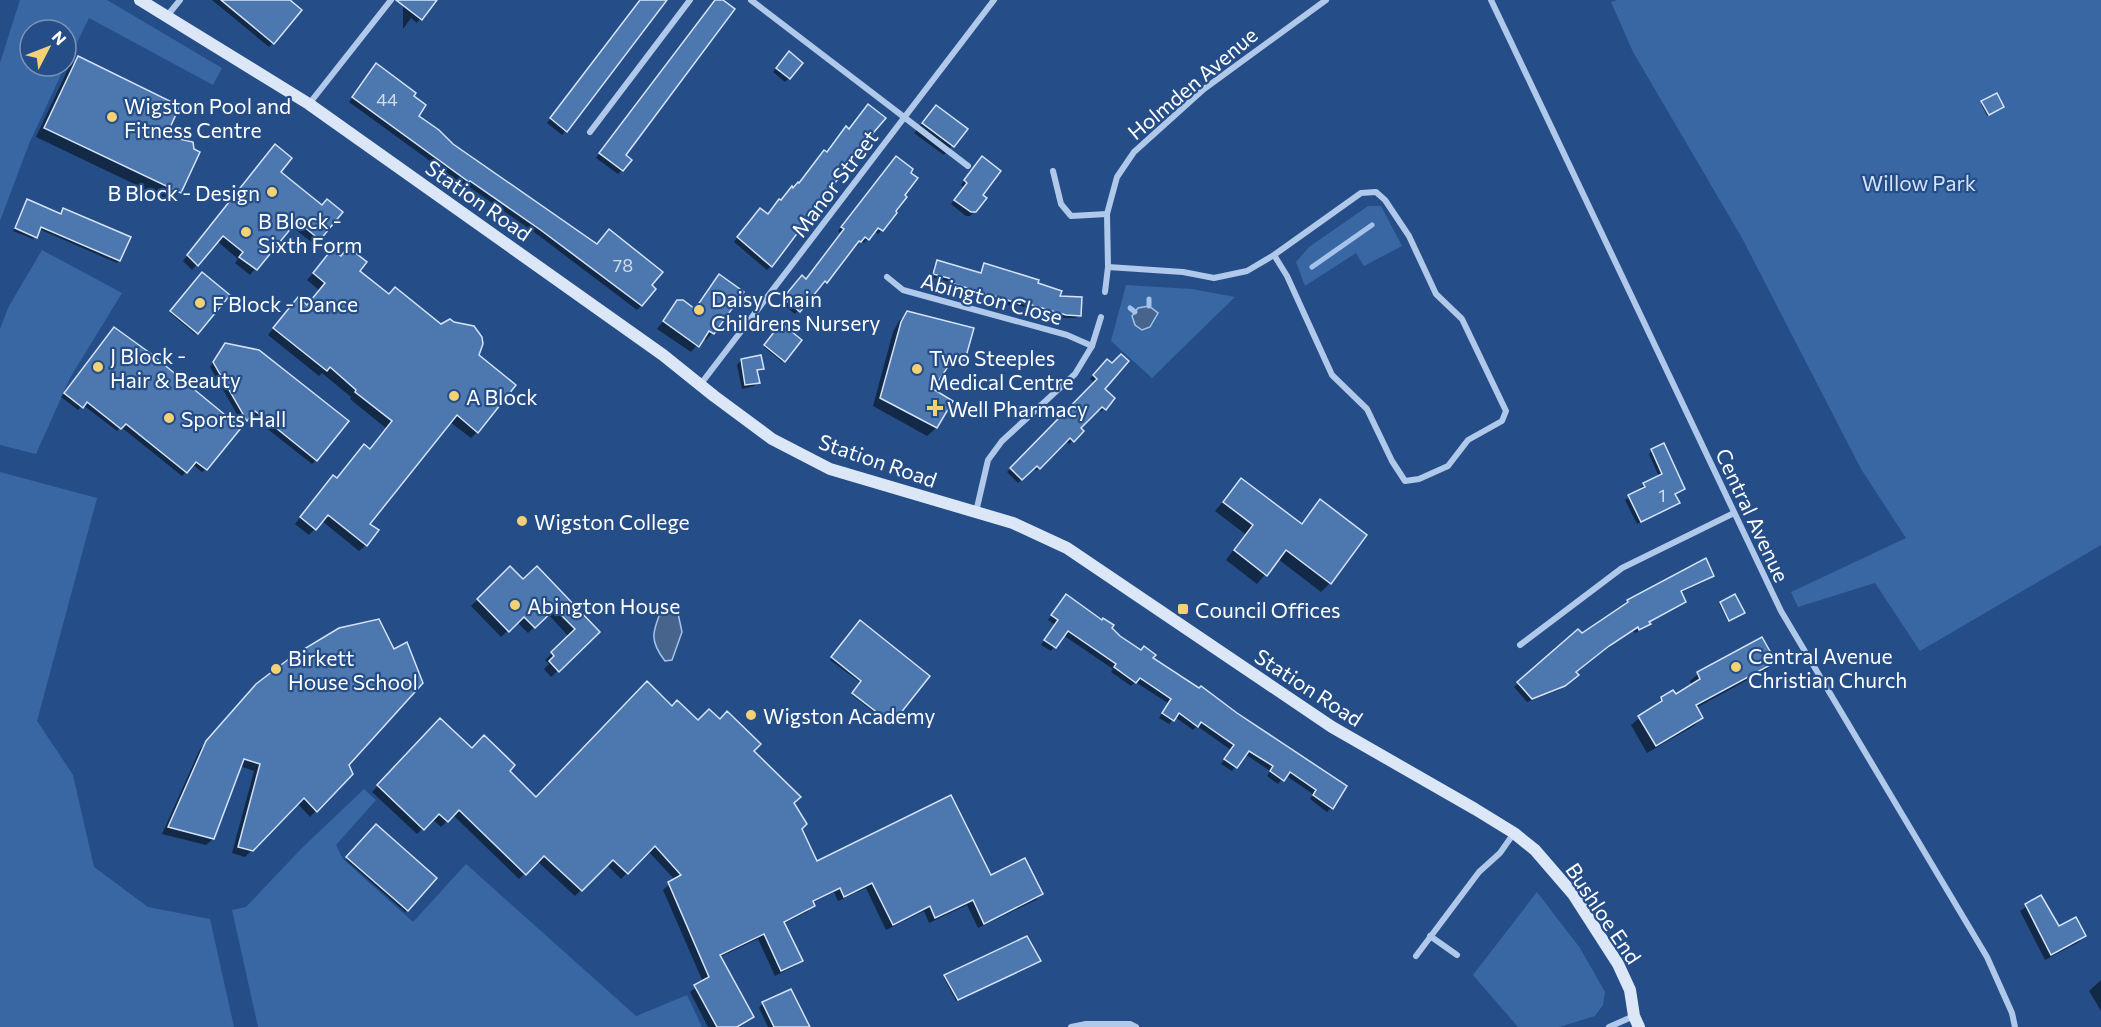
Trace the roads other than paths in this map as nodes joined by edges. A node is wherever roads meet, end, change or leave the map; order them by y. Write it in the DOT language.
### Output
graph roads {
  1 [pos="140,0"];
  2 [pos="179,0"];
  3 [pos="391,0"];
  4 [pos="690,0"];
  5 [pos="751,0"];
  6 [pos="994,0"];
  7 [pos="1326,0"];
  8 [pos="1491,0"];
  9 [pos="167,17"];
  10 [pos="309,104"];
  11 [pos="905,118"];
  12 [pos="591,132"];
  13 [pos="968,166"];
  14 [pos="1053,171"];
  15 [pos="1107,214"];
  16 [pos="1274,255"];
  17 [pos="1108,267"];
  18 [pos="887,277"];
  19 [pos="1105,292"];
  20 [pos="1101,317"];
  21 [pos="1092,346"];
  22 [pos="700,385"];
  23 [pos="976,512"];
  24 [pos="1734,513"];
  25 [pos="1520,645"];
  26 [pos="1514,833"];
  27 [pos="1430,936"];
  28 [pos="1457,955"];
  29 [pos="1416,956"];
  30 [pos="1637,1022"];
  31 [pos="1071,1027"];
  32 [pos="1136,1027"];
  33 [pos="1609,1027"];
  34 [pos="2015,1027"];
  1 -- 9 [label="main road, Station Road"];
  2 -- 9 [label="street"];
  3 -- 10 [label="street"];
  4 -- 12 [label="street"];
  5 -- 11 [label="street"];
  6 -- 11 [label="street, Manor Street"];
  7 -- 15 [label="street, Holmden Avenue"];
  8 -- 24 [label="street, Central Avenue"];
  9 -- 10 [label="main road, Station Road"];
  10 -- 22 [label="main road, Station Road"];
  11 -- 13 [label="street"];
  11 -- 22 [label="street, Manor Street"];
  14 -- 15 [label="street"];
  15 -- 17 [label="street, Holmden Avenue"];
  16 -- 16 [label="street"];
  16 -- 17 [label="street"];
  17 -- 19 [label="street, Holmden Avenue"];
  18 -- 21 [label="street, Abington Close"];
  20 -- 21 [label="street"];
  21 -- 23 [label="street"];
  22 -- 23 [label="main road, Station Road"];
  23 -- 26 [label="main road, Station Road"];
  24 -- 25 [label="street"];
  24 -- 34 [label="street, Central Avenue"];
  26 -- 27 [label="street"];
  26 -- 30 [label="main road, Bushloe End"];
  27 -- 28 [label="street"];
  27 -- 29 [label="street"];
  30 -- 33 [label="street"];
  31 -- 32 [label="street"];
}
